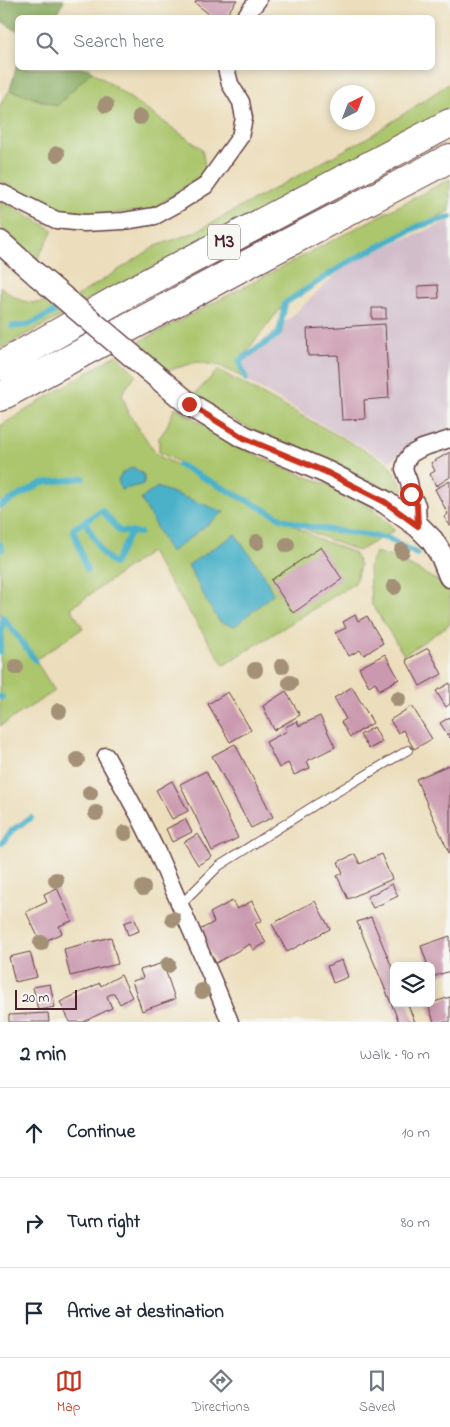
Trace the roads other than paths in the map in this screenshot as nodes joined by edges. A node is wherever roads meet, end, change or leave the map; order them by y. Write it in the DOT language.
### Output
graph roads {
  1 [pos="258,0"];
  2 [pos="246,15"];
  3 [pos="226,70"];
  4 [pos="450,123"];
  5 [pos="450,158"];
  6 [pos="0,192"];
  7 [pos="0,242"];
  8 [pos="0,366"];
  9 [pos="0,397"];
  10 [pos="450,439"];
  11 [pos="418,526"];
  12 [pos="450,576"];
  13 [pos="408,750"];
  14 [pos="106,756"];
  15 [pos="180,904"];
  16 [pos="230,1022"];
  1 -- 2 [label="street"];
  3 -- 6 [label="street"];
  4 -- 8 [label="highway, M3"];
  5 -- 9 [label="highway, M3"];
  7 -- 11 [label="street, bridge"];
  10 -- 11 [label="street"];
  11 -- 12 [label="street"];
  13 -- 15 [label="lane"];
  14 -- 15 [label="street"];
  15 -- 16 [label="street"];
}
